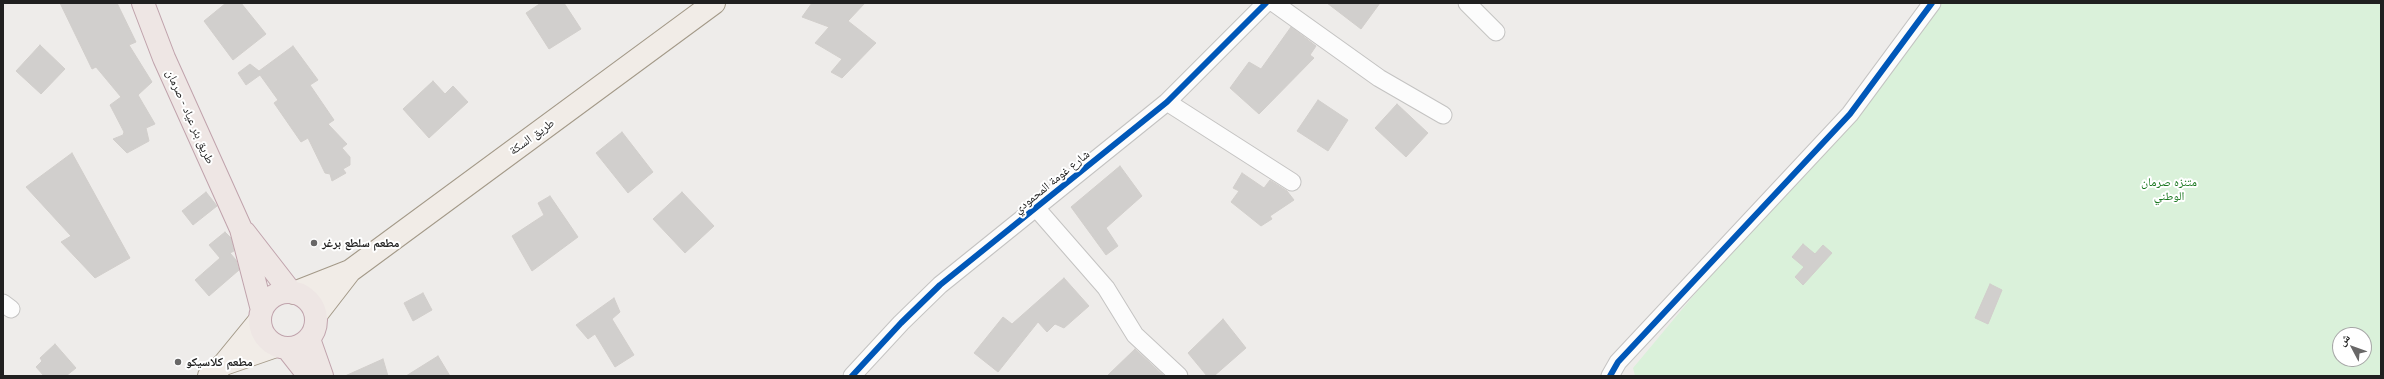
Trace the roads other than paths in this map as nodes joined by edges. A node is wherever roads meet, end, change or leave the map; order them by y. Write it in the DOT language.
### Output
graph roads {
  1 [pos="143,3"];
  2 [pos="714,3"];
  3 [pos="1266,3"];
  4 [pos="1274,3"];
  5 [pos="1467,3"];
  6 [pos="1932,3"];
  7 [pos="1496,32"];
  8 [pos="1167,102"];
  9 [pos="1443,115"];
  10 [pos="1292,182"];
  11 [pos="1037,209"];
  12 [pos="241,229"];
  13 [pos="350,271"];
  14 [pos="292,292"];
  15 [pos="261,315"];
  16 [pos="316,315"];
  17 [pos="308,339"];
  18 [pos="282,347"];
  19 [pos="216,370"];
  20 [pos="309,376"];
  21 [pos="322,376"];
  22 [pos="852,376"];
  23 [pos="1179,376"];
  24 [pos="1610,376"];
  1 -- 12 [label="highway, طريق بئر عياد - صرمان"];
  2 -- 13 [label="main road, طريق السكة"];
  3 -- 8 [label="street, شارع غومة المحمودي"];
  4 -- 9 [label="street"];
  5 -- 7 [label="street"];
  6 -- 24 [label="street"];
  8 -- 10 [label="street"];
  8 -- 11 [label="street, شارع غومة المحمودي"];
  11 -- 22 [label="street, شارع غومة المحمودي"];
  11 -- 23 [label="street"];
  12 -- 14 [label="highway"];
  12 -- 15 [label="highway"];
  13 -- 14 [label="main road, طريق السكة"];
  13 -- 16 [label="main road, طريق السكة"];
  14 -- 15 [label="highway"];
  14 -- 16 [label="highway"];
  15 -- 18 [label="highway"];
  15 -- 19 [label="main road"];
  16 -- 17 [label="highway"];
  17 -- 18 [label="highway"];
  17 -- 21 [label="highway"];
  18 -- 19 [label="main road"];
  18 -- 20 [label="highway"];
}
